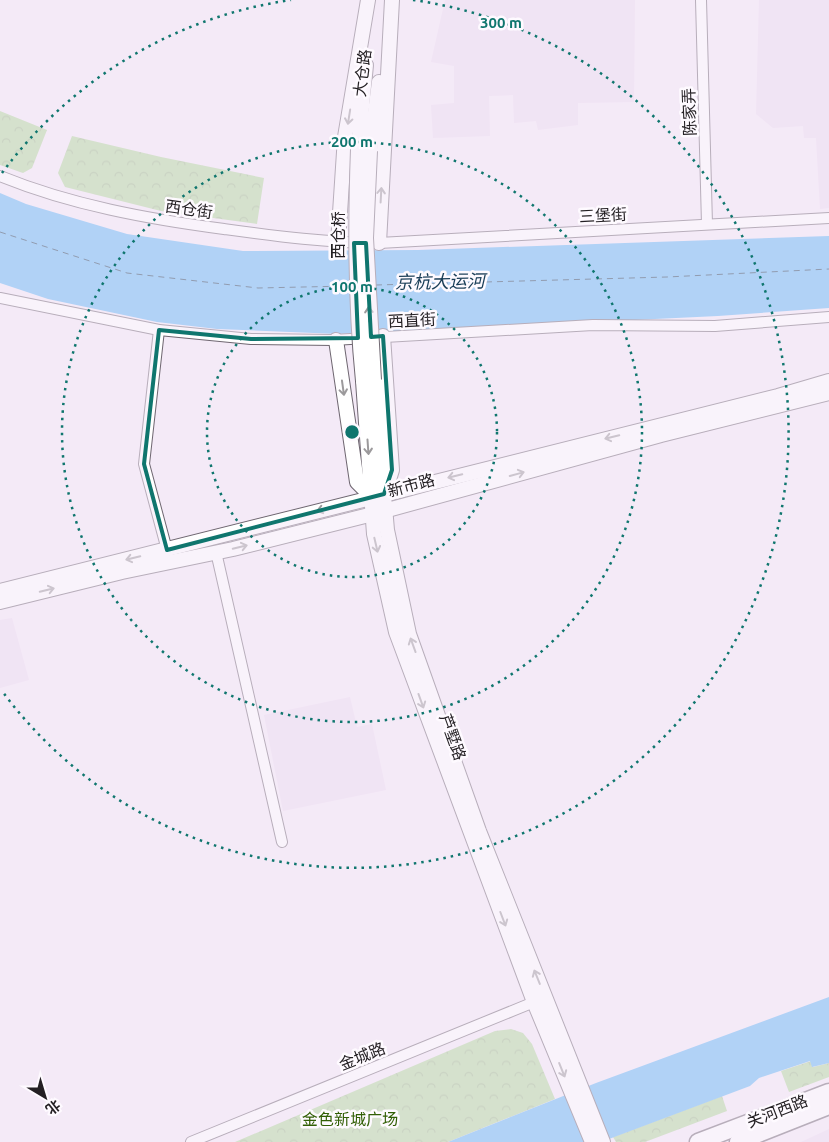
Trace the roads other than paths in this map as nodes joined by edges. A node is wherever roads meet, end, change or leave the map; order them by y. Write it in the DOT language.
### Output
graph roads {
  1 [pos="370,0"];
  2 [pos="390,0"];
  3 [pos="701,0"];
  4 [pos="364,150"];
  5 [pos="0,176"];
  6 [pos="829,218"];
  7 [pos="707,224"];
  8 [pos="338,243"];
  9 [pos="379,243"];
  10 [pos="0,298"];
  11 [pos="829,318"];
  12 [pos="159,330"];
  13 [pos="383,336"];
  14 [pos="336,340"];
  15 [pos="369,380"];
  16 [pos="829,381"];
  17 [pos="829,393"];
  18 [pos="378,495"];
  19 [pos="379,512"];
  20 [pos="167,550"];
  21 [pos="216,552"];
  22 [pos="0,590"];
  23 [pos="0,602"];
  24 [pos="282,842"];
  25 [pos="540,1000"];
  26 [pos="576,1089"];
  27 [pos="829,1092"];
  28 [pos="829,1106"];
  29 [pos="190,1142"];
  30 [pos="592,1142"];
  31 [pos="603,1142"];
  32 [pos="698,1142"];
  33 [pos="738,1142"];
  1 -- 4 [label="main road, 大仓路"];
  1 -- 8 [label="main road, one-way"];
  2 -- 4 [label="main road, 大仓路"];
  9 -- 2 [label="main road, one-way"];
  3 -- 7 [label="street, 陈家弄"];
  4 -- 15 [label="main road, 西仓桥, bridge"];
  5 -- 8 [label="street, 西仓街"];
  6 -- 7 [label="street, 三堡街"];
  7 -- 9 [label="street, 三堡街"];
  8 -- 9 [label="street, 西仓街"];
  10 -- 12 [label="street, 西直街"];
  11 -- 13 [label="street, 西直街"];
  12 -- 14 [label="street, 西直街"];
  12 -- 20 [label="street"];
  13 -- 14 [label="street, 西直街"];
  13 -- 18 [label="main road"];
  14 -- 18 [label="main road, one-way"];
  15 -- 18 [label="main road, 芦墅路"];
  16 -- 18 [label="main road, 新市路, one-way"];
  19 -- 17 [label="main road, 新市路, one-way"];
  18 -- 19 [label="main road, 芦墅路"];
  18 -- 20 [label="main road, 新市路, one-way"];
  21 -- 19 [label="main road, 新市路, one-way"];
  19 -- 25 [label="main road, 芦墅路"];
  20 -- 22 [label="main road, 新市路, one-way"];
  23 -- 21 [label="main road, 新市路, one-way"];
  21 -- 24 [label="street"];
  25 -- 26 [label="main road, 芦墅路"];
  25 -- 29 [label="street, 金城路"];
  26 -- 30 [label="main road"];
  26 -- 31 [label="main road"];
  27 -- 32 [label="main road, 关河西路"];
  28 -- 33 [label="main road, 关河西路"];
}
